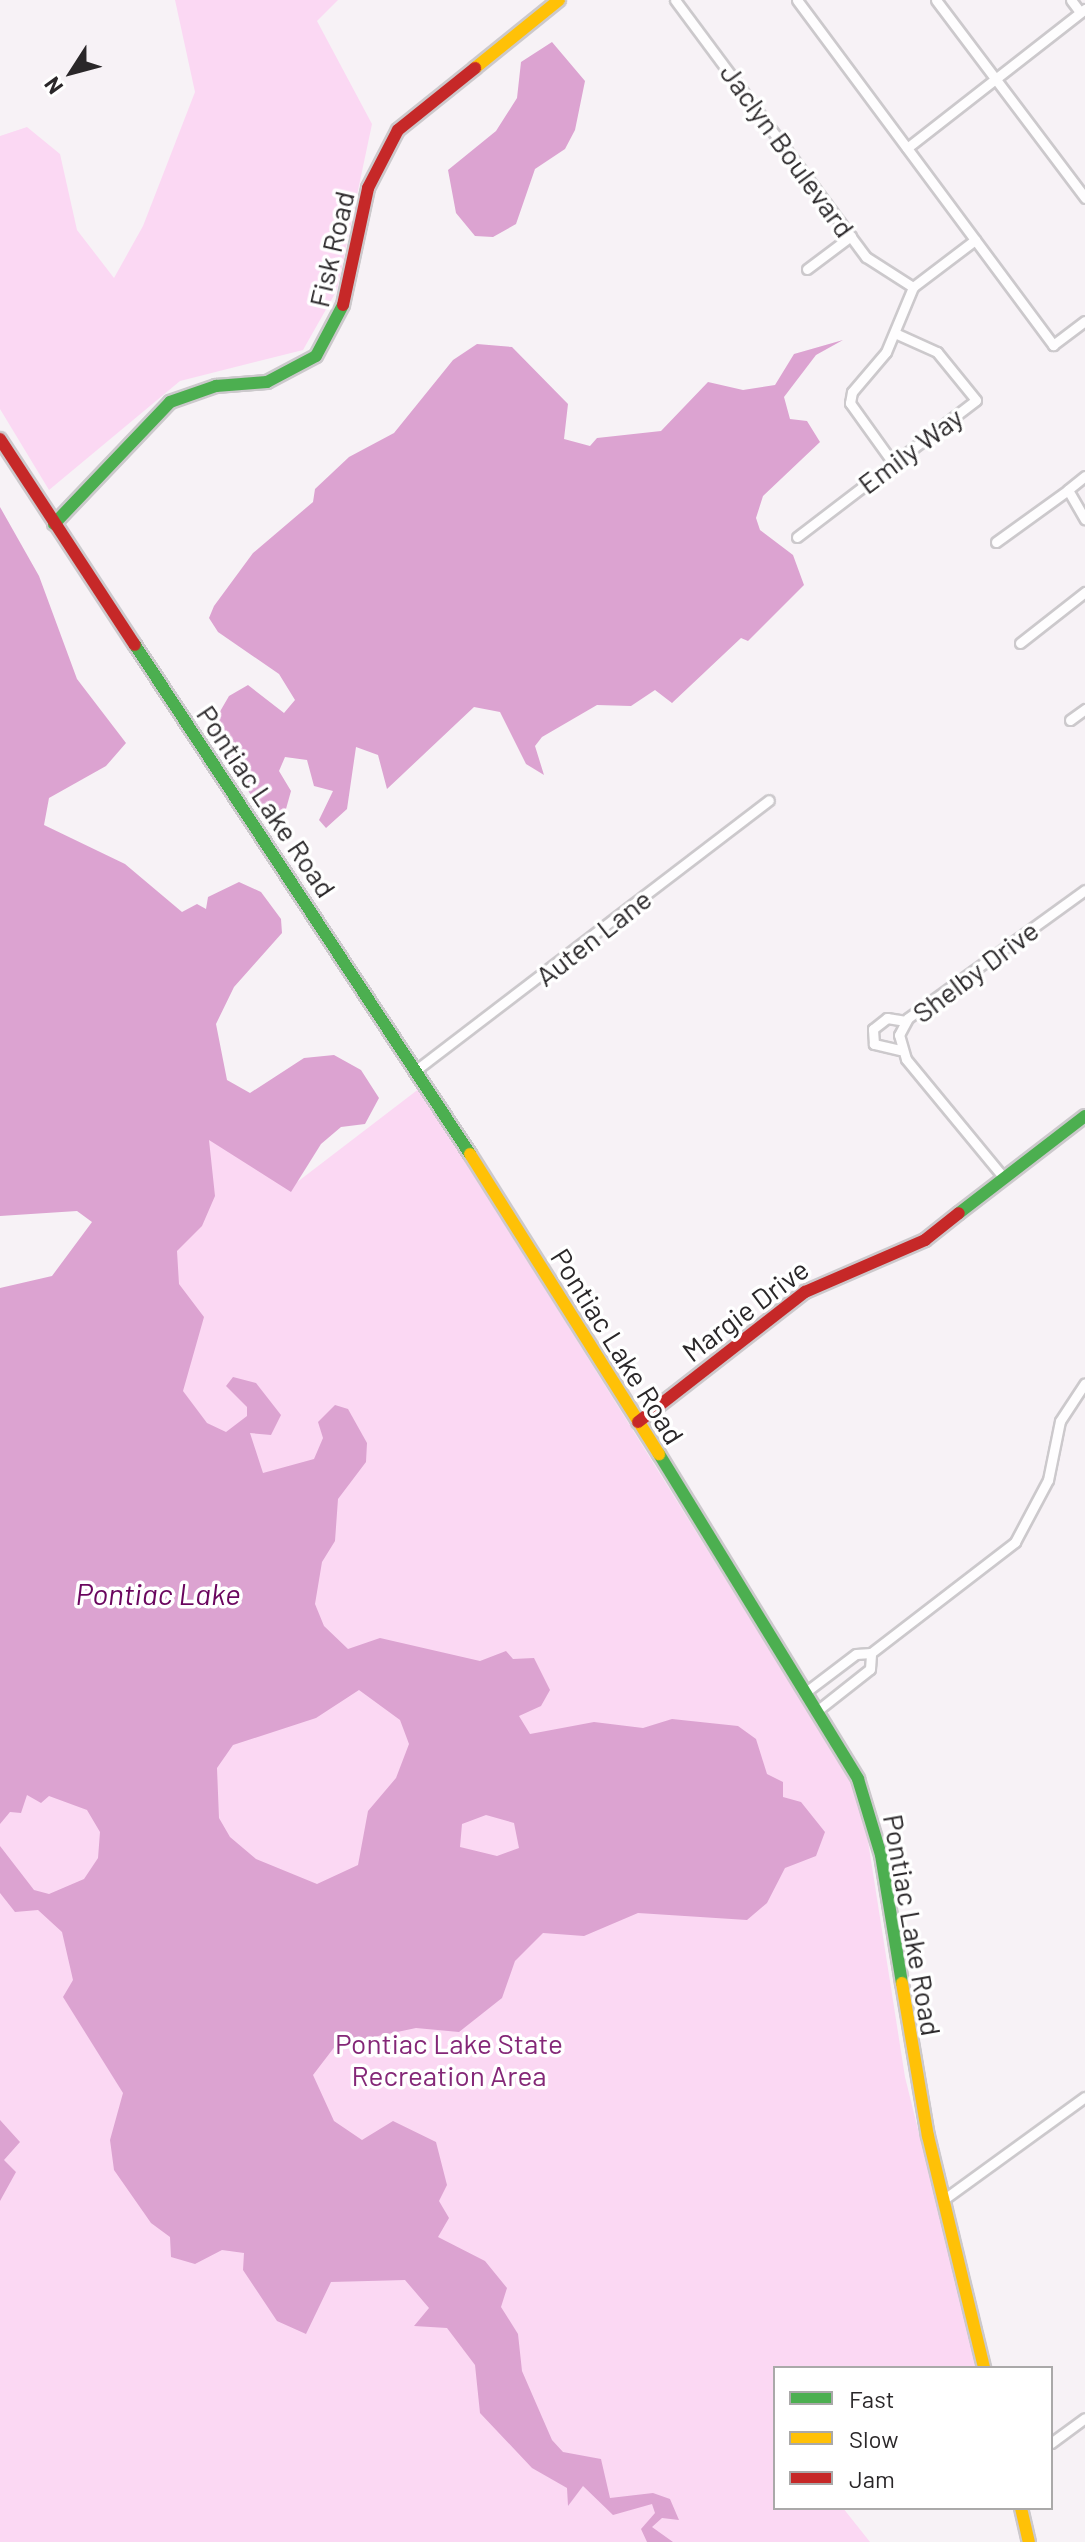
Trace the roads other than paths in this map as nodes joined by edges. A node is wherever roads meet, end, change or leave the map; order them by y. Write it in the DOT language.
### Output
graph roads {
  1 [pos="559,0"];
  2 [pos="675,0"];
  3 [pos="797,0"];
  4 [pos="936,0"];
  5 [pos="1071,0"];
  6 [pos="1083,11"];
  7 [pos="995,79"];
  8 [pos="907,148"];
  9 [pos="1082,187"];
  10 [pos="1085,198"];
  11 [pos="851,236"];
  12 [pos="975,240"];
  13 [pos="807,269"];
  14 [pos="913,287"];
  15 [pos="1085,321"];
  16 [pos="895,333"];
  17 [pos="0,439"];
  18 [pos="893,463"];
  19 [pos="1085,476"];
  20 [pos="1068,490"];
  21 [pos="1085,519"];
  22 [pos="54,524"];
  23 [pos="797,537"];
  24 [pos="996,542"];
  25 [pos="1085,592"];
  26 [pos="1020,643"];
  27 [pos="1085,709"];
  28 [pos="1070,720"];
  29 [pos="769,800"];
  30 [pos="1085,890"];
  31 [pos="906,1021"];
  32 [pos="900,1050"];
  33 [pos="416,1070"];
  34 [pos="1085,1116"];
  35 [pos="1004,1178"];
  36 [pos="1085,1383"];
  37 [pos="638,1422"];
  38 [pos="871,1653"];
  39 [pos="807,1691"];
  40 [pos="818,1710"];
  41 [pos="1085,2097"];
  42 [pos="943,2200"];
  43 [pos="984,2366"];
  44 [pos="1085,2418"];
  45 [pos="1053,2442"];
  46 [pos="1021,2510"];
  47 [pos="1029,2542"];
  1 -- 22 [label="street, Fisk Road"];
  2 -- 11 [label="street, Jaclyn Boulevard"];
  3 -- 8 [label="street"];
  4 -- 7 [label="street"];
  5 -- 6 [label="street"];
  6 -- 7 [label="street"];
  7 -- 8 [label="street"];
  7 -- 9 [label="street"];
  8 -- 12 [label="street"];
  9 -- 10 [label="street"];
  11 -- 13 [label="street"];
  11 -- 14 [label="street, Jaclyn Boulevard"];
  12 -- 14 [label="street"];
  12 -- 15 [label="street"];
  14 -- 16 [label="street"];
  16 -- 18 [label="street"];
  16 -- 18 [label="street, Emily Way"];
  17 -- 22 [label="street, Pontiac Lake Road"];
  18 -- 23 [label="street, Emily Way"];
  19 -- 20 [label="street"];
  20 -- 21 [label="street"];
  20 -- 24 [label="street"];
  22 -- 33 [label="street, Pontiac Lake Road"];
  25 -- 26 [label="street"];
  27 -- 28 [label="street"];
  29 -- 33 [label="street, Auten Lane"];
  30 -- 31 [label="street, Shelby Drive"];
  31 -- 32 [label="street, Shelby Drive"];
  31 -- 32 [label="street"];
  32 -- 35 [label="street, Shelby Drive"];
  33 -- 37 [label="street, Pontiac Lake Road"];
  34 -- 35 [label="street, Margie Drive"];
  35 -- 37 [label="street, Margie Drive"];
  36 -- 38 [label="street"];
  37 -- 39 [label="street, Pontiac Lake Road"];
  38 -- 39 [label="street"];
  38 -- 40 [label="street"];
  39 -- 40 [label="street, Pontiac Lake Road"];
  40 -- 42 [label="street, Pontiac Lake Road"];
  41 -- 42 [label="street"];
  42 -- 43 [label="street, Pontiac Lake Road"];
  44 -- 45 [label="street"];
  46 -- 47 [label="street"];
}
